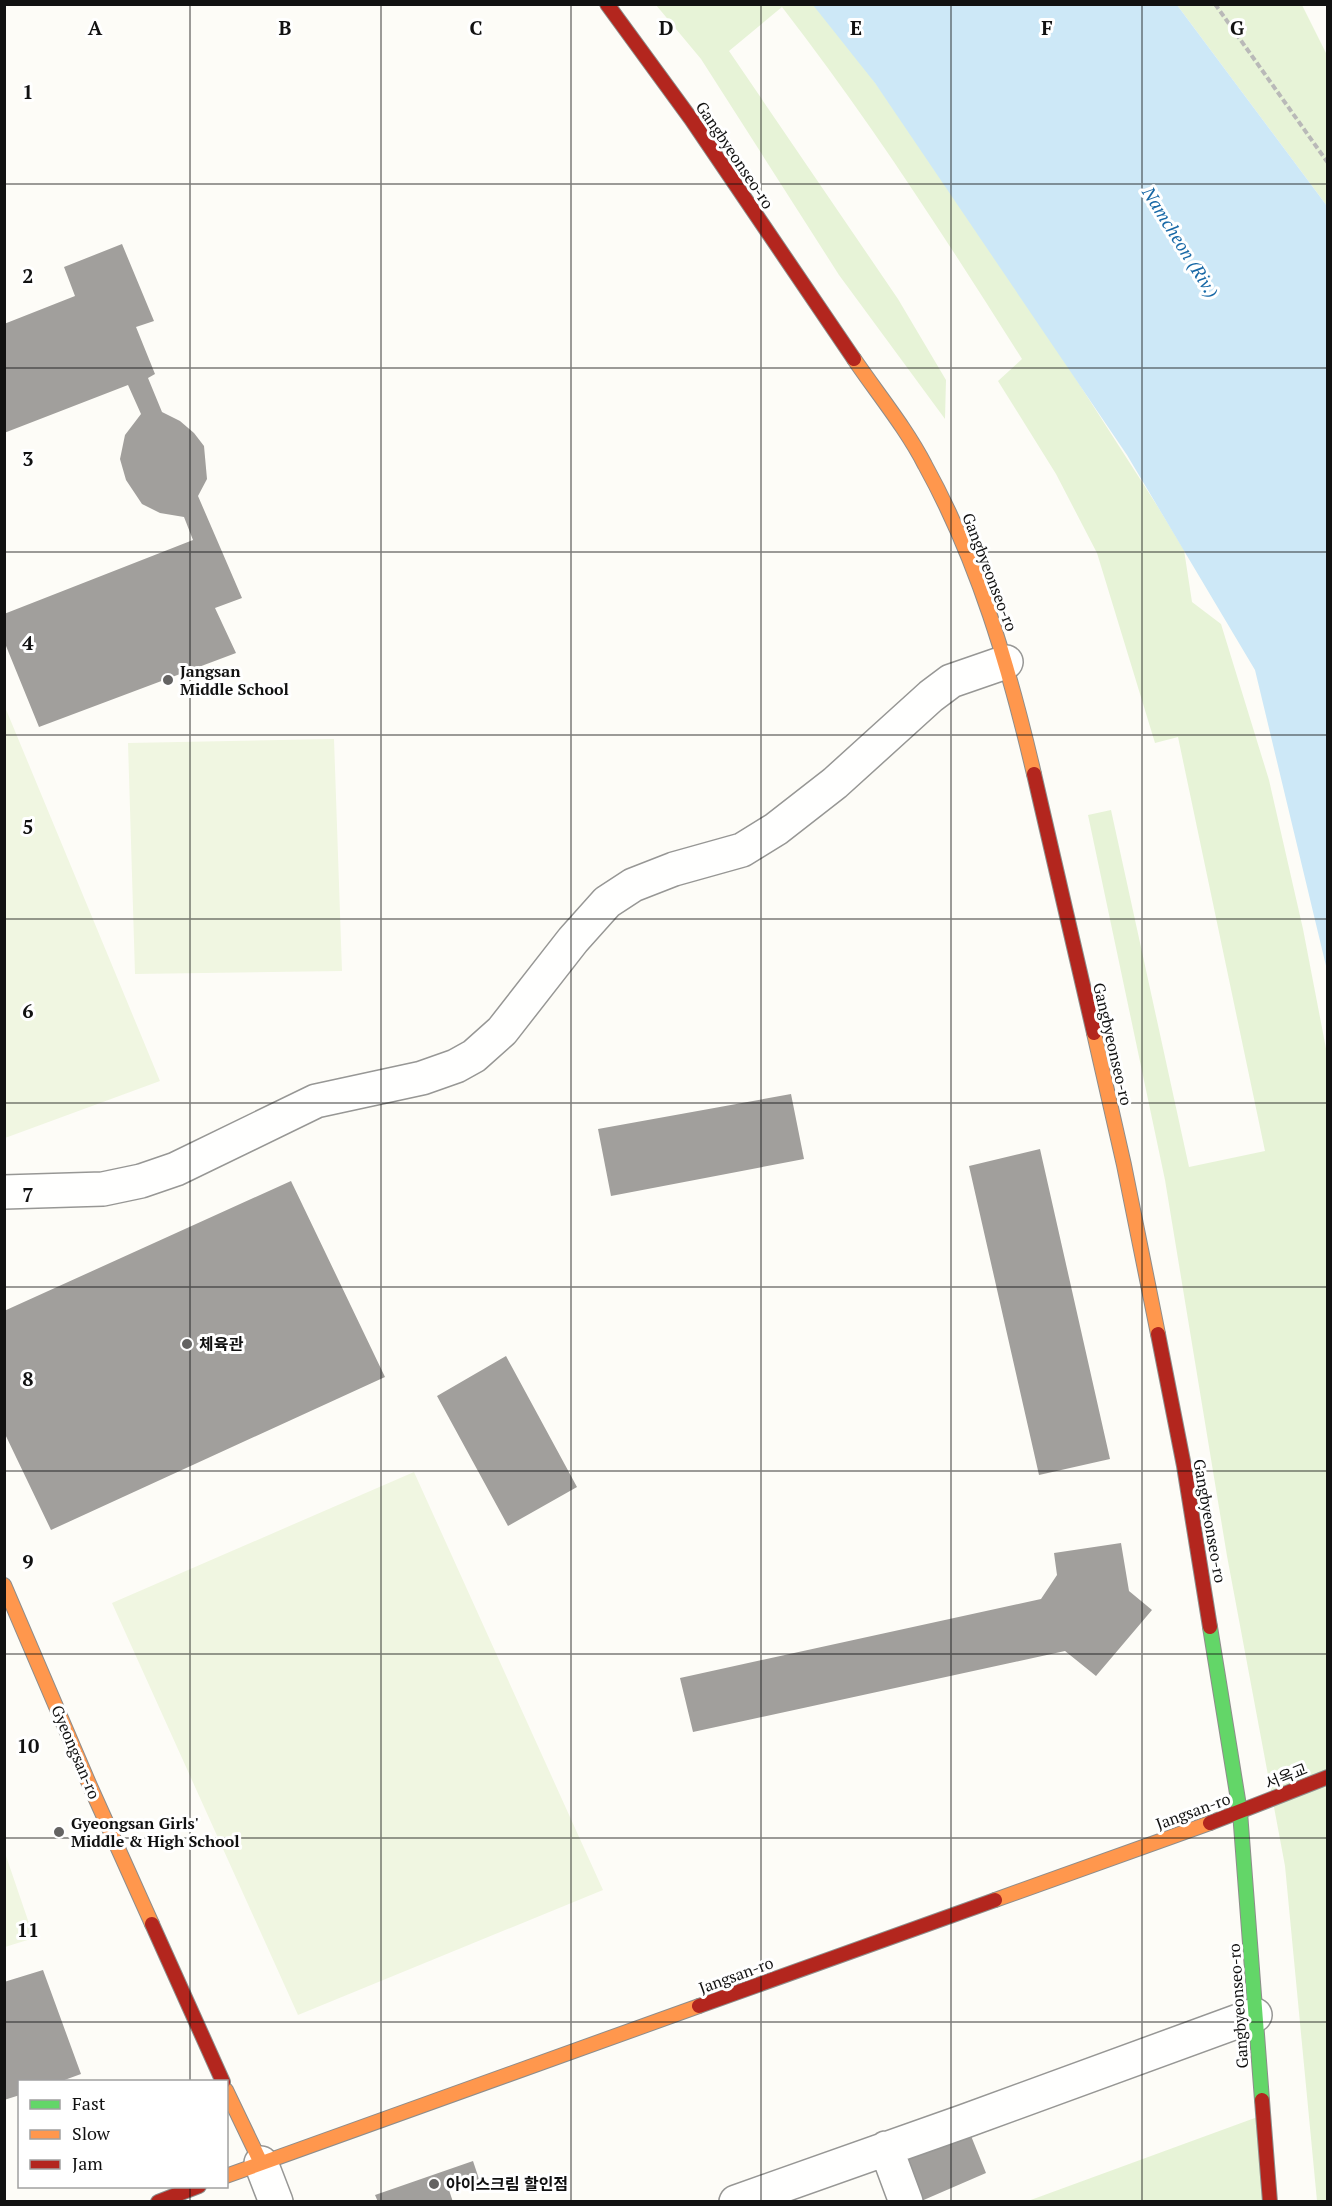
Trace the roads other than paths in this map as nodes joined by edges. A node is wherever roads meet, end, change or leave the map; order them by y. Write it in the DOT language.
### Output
graph roads {
  1 [pos="607,4"];
  2 [pos="1006,662"];
  3 [pos="4,1192"];
  4 [pos="4,1585"];
  5 [pos="1328,1777"];
  6 [pos="1256,1806"];
  7 [pos="1240,1812"];
  8 [pos="1255,2015"];
  9 [pos="222,2080"];
  10 [pos="228,2094"];
  11 [pos="886,2148"];
  12 [pos="261,2163"];
  13 [pos="228,2175"];
  14 [pos="196,2188"];
  15 [pos="158,2202"];
  16 [pos="276,2202"];
  17 [pos="736,2202"];
  18 [pos="906,2202"];
  19 [pos="1270,2202"];
  1 -- 2 [label="street, Gangbyeonseo-ro"];
  2 -- 3 [label="street"];
  2 -- 7 [label="street, Gangbyeonseo-ro"];
  4 -- 9 [label="street, Gyeongsan-ro"];
  5 -- 6 [label="street, 서옥교"];
  6 -- 7 [label="street, Jangsan-ro"];
  7 -- 8 [label="street, Gangbyeonseo-ro"];
  7 -- 12 [label="street, Jangsan-ro"];
  8 -- 11 [label="street"];
  8 -- 19 [label="street, Gangbyeonseo-ro"];
  10 -- 12 [label="street"];
  11 -- 17 [label="street"];
  11 -- 18 [label="street"];
  12 -- 13 [label="street, Jangsan-ro"];
  12 -- 16 [label="street"];
  14 -- 15 [label="street"];
}
